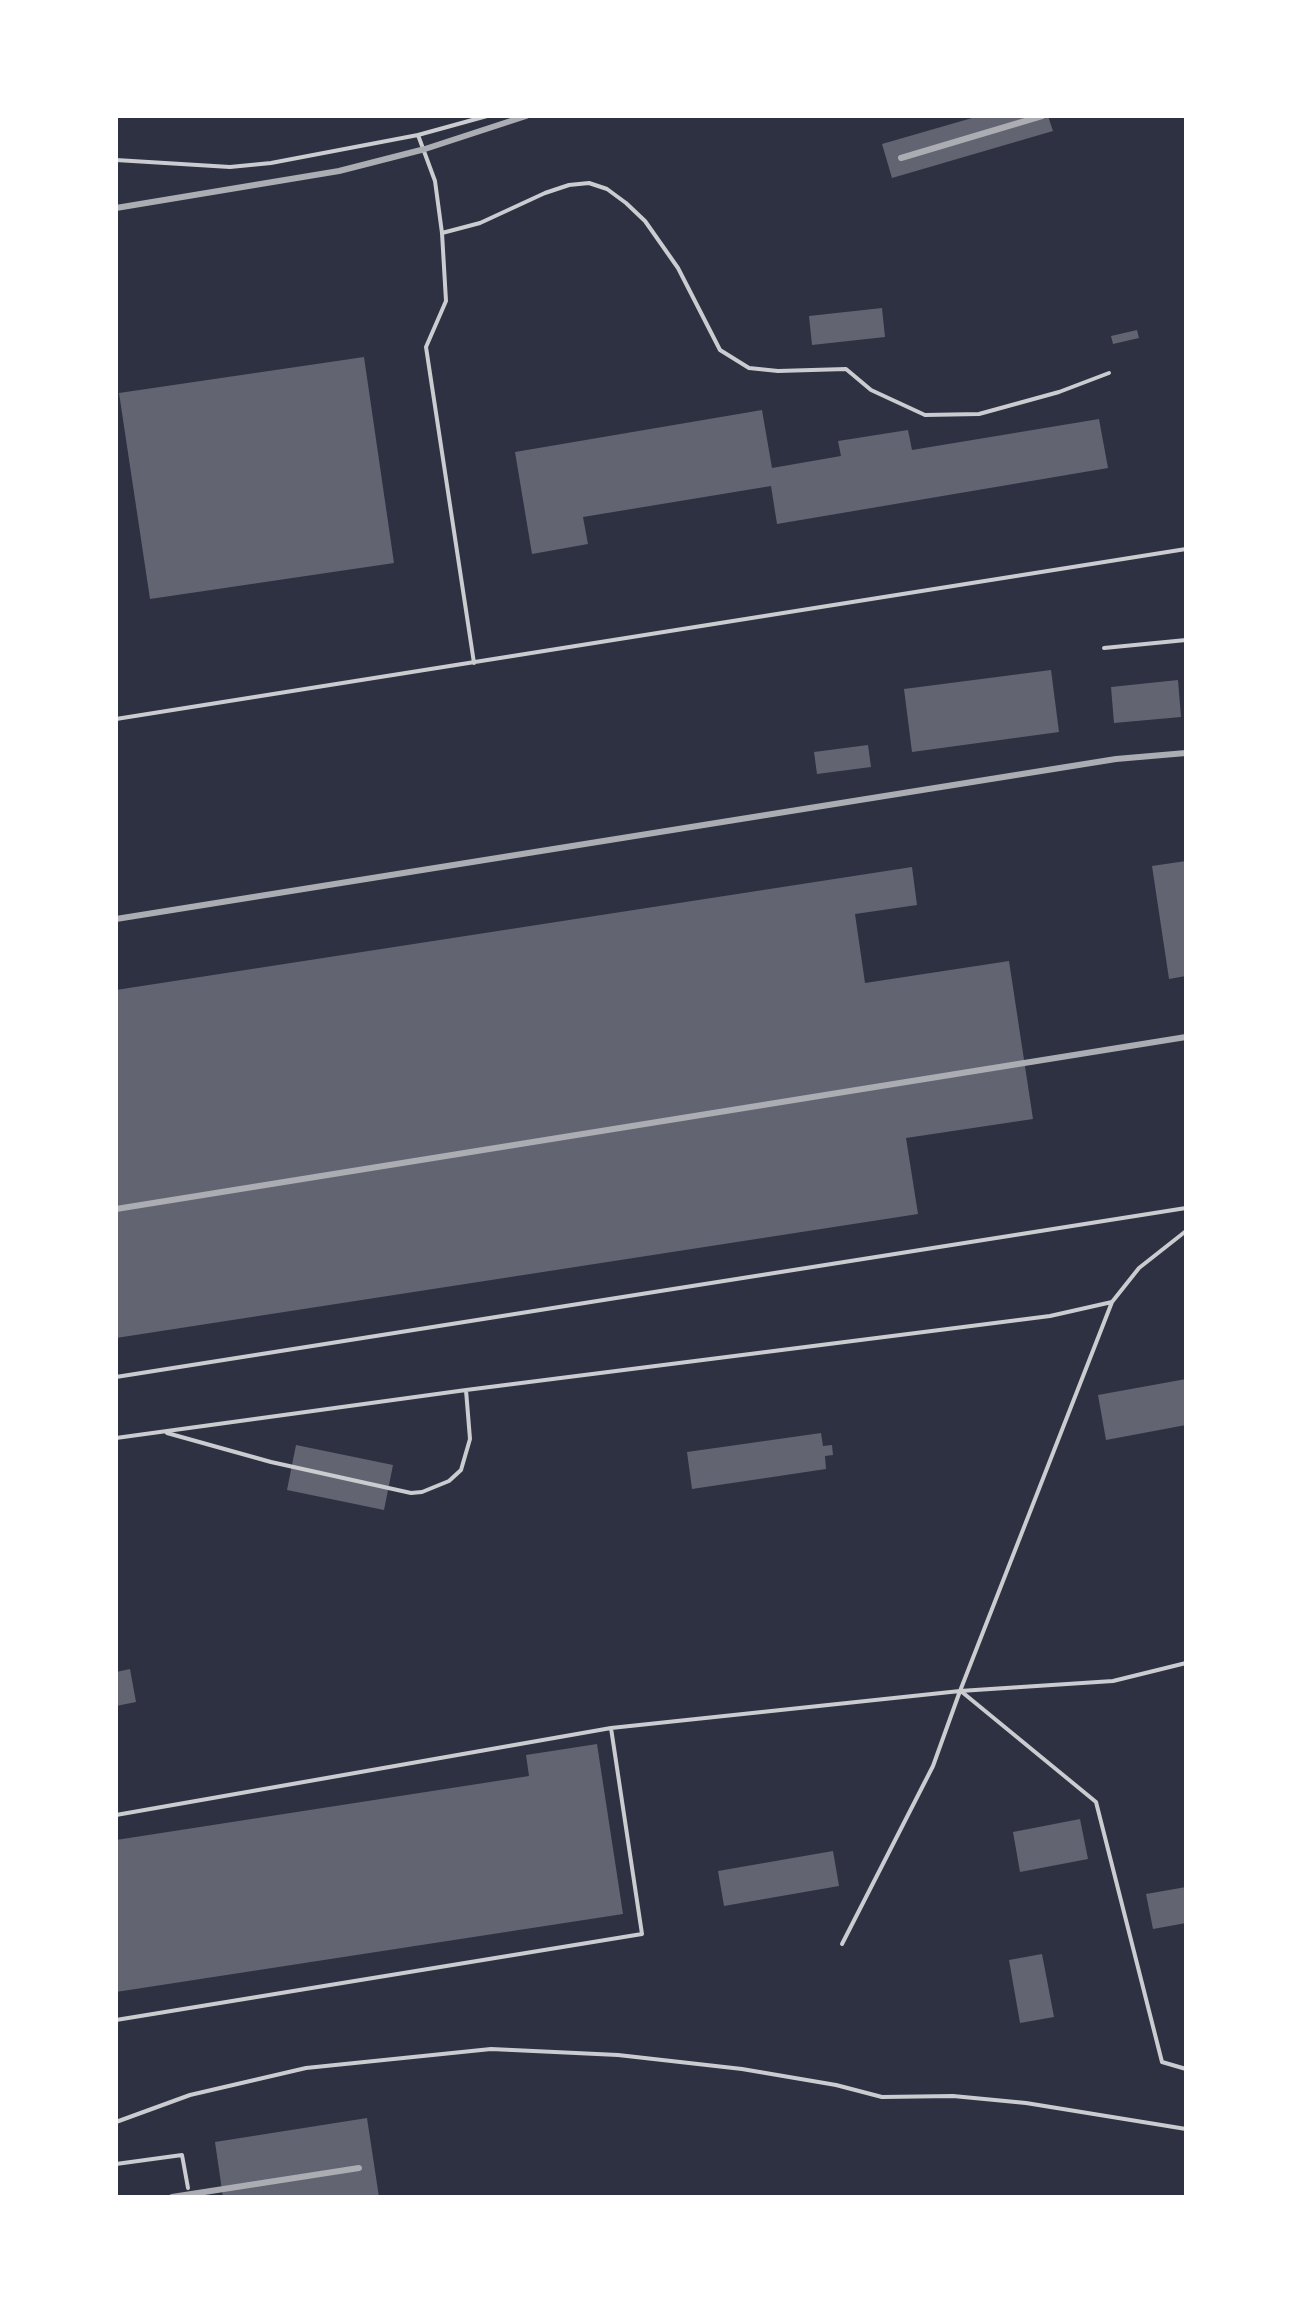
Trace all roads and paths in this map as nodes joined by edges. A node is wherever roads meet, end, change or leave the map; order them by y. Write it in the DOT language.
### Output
graph roads {
  1 [pos="487,116"];
  2 [pos="418,135"];
  3 [pos="116,160"];
  4 [pos="442,233"];
  5 [pos="1109,373"];
  6 [pos="1186,549"];
  7 [pos="1186,640"];
  8 [pos="1104,648"];
  9 [pos="474,663"];
  10 [pos="116,719"];
  11 [pos="1186,1208"];
  12 [pos="1186,1231"];
  13 [pos="1112,1302"];
  14 [pos="116,1377"];
  15 [pos="466,1390"];
  16 [pos="165,1432"];
  17 [pos="116,1438"];
  18 [pos="1186,1663"];
  19 [pos="960,1691"];
  20 [pos="611,1728"];
  21 [pos="116,1815"];
  22 [pos="842,1944"];
  23 [pos="116,2020"];
  24 [pos="1186,2069"];
  25 [pos="116,2122"];
  26 [pos="1186,2129"];
  27 [pos="116,2164"];
  28 [pos="188,2188"];
  1 -- 2 [label="lane"];
  2 -- 3 [label="lane"];
  2 -- 4 [label="lane"];
  4 -- 5 [label="lane"];
  4 -- 9 [label="lane"];
  6 -- 9 [label="lane"];
  7 -- 8 [label="lane"];
  9 -- 10 [label="lane"];
  11 -- 14 [label="lane"];
  12 -- 13 [label="lane"];
  13 -- 15 [label="lane"];
  13 -- 19 [label="lane"];
  15 -- 16 [label="lane"];
  15 -- 16 [label="lane"];
  16 -- 17 [label="lane"];
  18 -- 19 [label="lane"];
  19 -- 20 [label="lane"];
  19 -- 22 [label="lane"];
  19 -- 24 [label="lane"];
  20 -- 21 [label="lane"];
  20 -- 23 [label="lane"];
  25 -- 26 [label="lane"];
  27 -- 28 [label="lane"];
}
